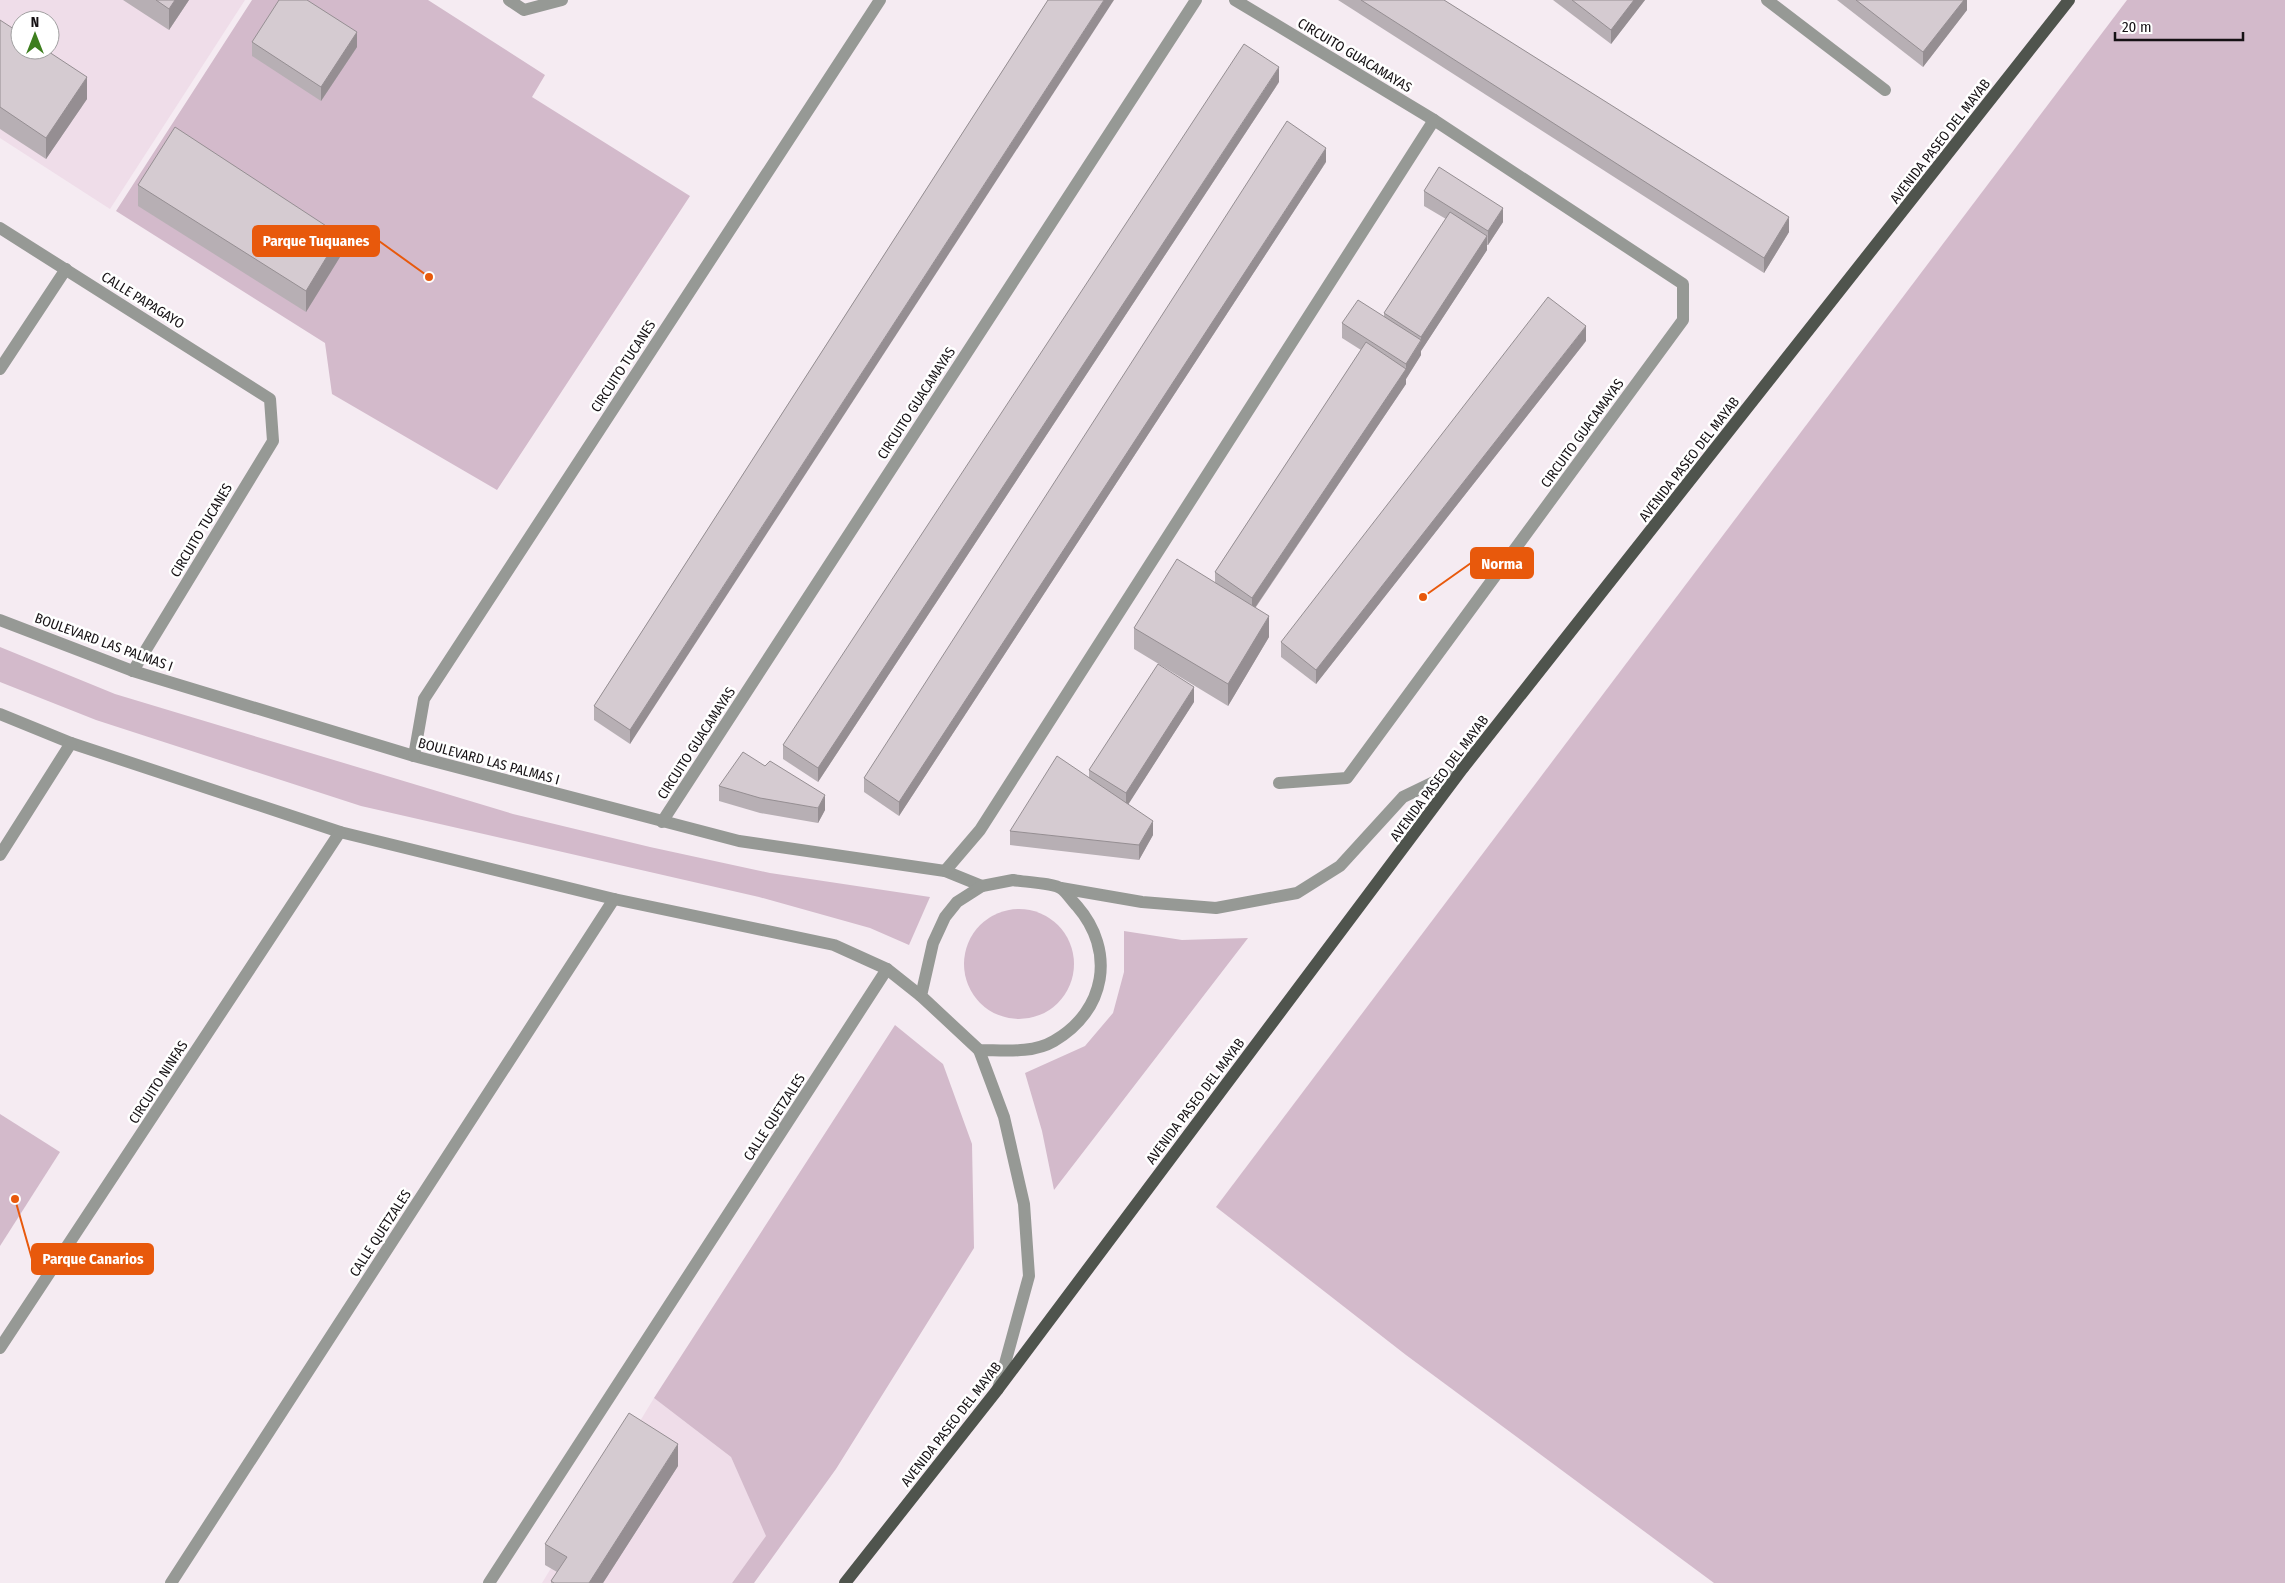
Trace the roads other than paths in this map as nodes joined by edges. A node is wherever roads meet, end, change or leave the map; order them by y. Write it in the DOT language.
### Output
graph roads {
  1 [pos="509,0"];
  2 [pos="562,0"];
  3 [pos="880,0"];
  4 [pos="1196,0"];
  5 [pos="1235,0"];
  6 [pos="1767,0"];
  7 [pos="2069,0"];
  8 [pos="1885,90"];
  9 [pos="1434,120"];
  10 [pos="0,228"];
  11 [pos="66,269"];
  12 [pos="0,369"];
  13 [pos="270,399"];
  14 [pos="0,620"];
  15 [pos="134,671"];
  16 [pos="0,714"];
  17 [pos="71,743"];
  18 [pos="414,756"];
  19 [pos="1463,768"];
  20 [pos="1279,783"];
  21 [pos="662,822"];
  22 [pos="340,832"];
  23 [pos="0,855"];
  24 [pos="945,871"];
  25 [pos="982,886"];
  26 [pos="1061,888"];
  27 [pos="614,899"];
  28 [pos="887,969"];
  29 [pos="921,996"];
  30 [pos="979,1050"];
  31 [pos="0,1348"];
  32 [pos="998,1389"];
  33 [pos="171,1583"];
  34 [pos="490,1583"];
  35 [pos="845,1583"];
  1 -- 2 [label="street"];
  3 -- 18 [label="street, CIRCUITO TUCANES"];
  4 -- 21 [label="street, CIRCUITO GUACAMAYAS"];
  5 -- 9 [label="street, CIRCUITO GUACAMAYAS"];
  6 -- 8 [label="street"];
  7 -- 19 [label="main road, AVENIDA PASEO DEL MAYAB"];
  9 -- 20 [label="street, CIRCUITO GUACAMAYAS"];
  9 -- 24 [label="street"];
  10 -- 11 [label="street, CALLE PAPAGAYO"];
  11 -- 12 [label="street"];
  11 -- 13 [label="street, CALLE PAPAGAYO"];
  13 -- 15 [label="street, CIRCUITO TUCANES"];
  14 -- 15 [label="street, BOULEVARD LAS PALMAS I"];
  15 -- 18 [label="street, BOULEVARD LAS PALMAS I"];
  16 -- 17 [label="street"];
  17 -- 22 [label="street"];
  17 -- 23 [label="street"];
  18 -- 21 [label="street, BOULEVARD LAS PALMAS I"];
  19 -- 26 [label="street"];
  19 -- 32 [label="main road, AVENIDA PASEO DEL MAYAB"];
  21 -- 24 [label="street, BOULEVARD LAS PALMAS I"];
  22 -- 27 [label="street"];
  22 -- 31 [label="street, CIRCUITO NINFAS"];
  24 -- 25 [label="street, BOULEVARD LAS PALMAS I"];
  25 -- 26 [label="street"];
  25 -- 29 [label="street"];
  26 -- 30 [label="street"];
  27 -- 28 [label="street"];
  27 -- 33 [label="street, CALLE QUETZALES"];
  28 -- 29 [label="street"];
  28 -- 34 [label="street, CALLE QUETZALES"];
  29 -- 30 [label="street"];
  30 -- 32 [label="street"];
  32 -- 35 [label="main road, AVENIDA PASEO DEL MAYAB"];
}
